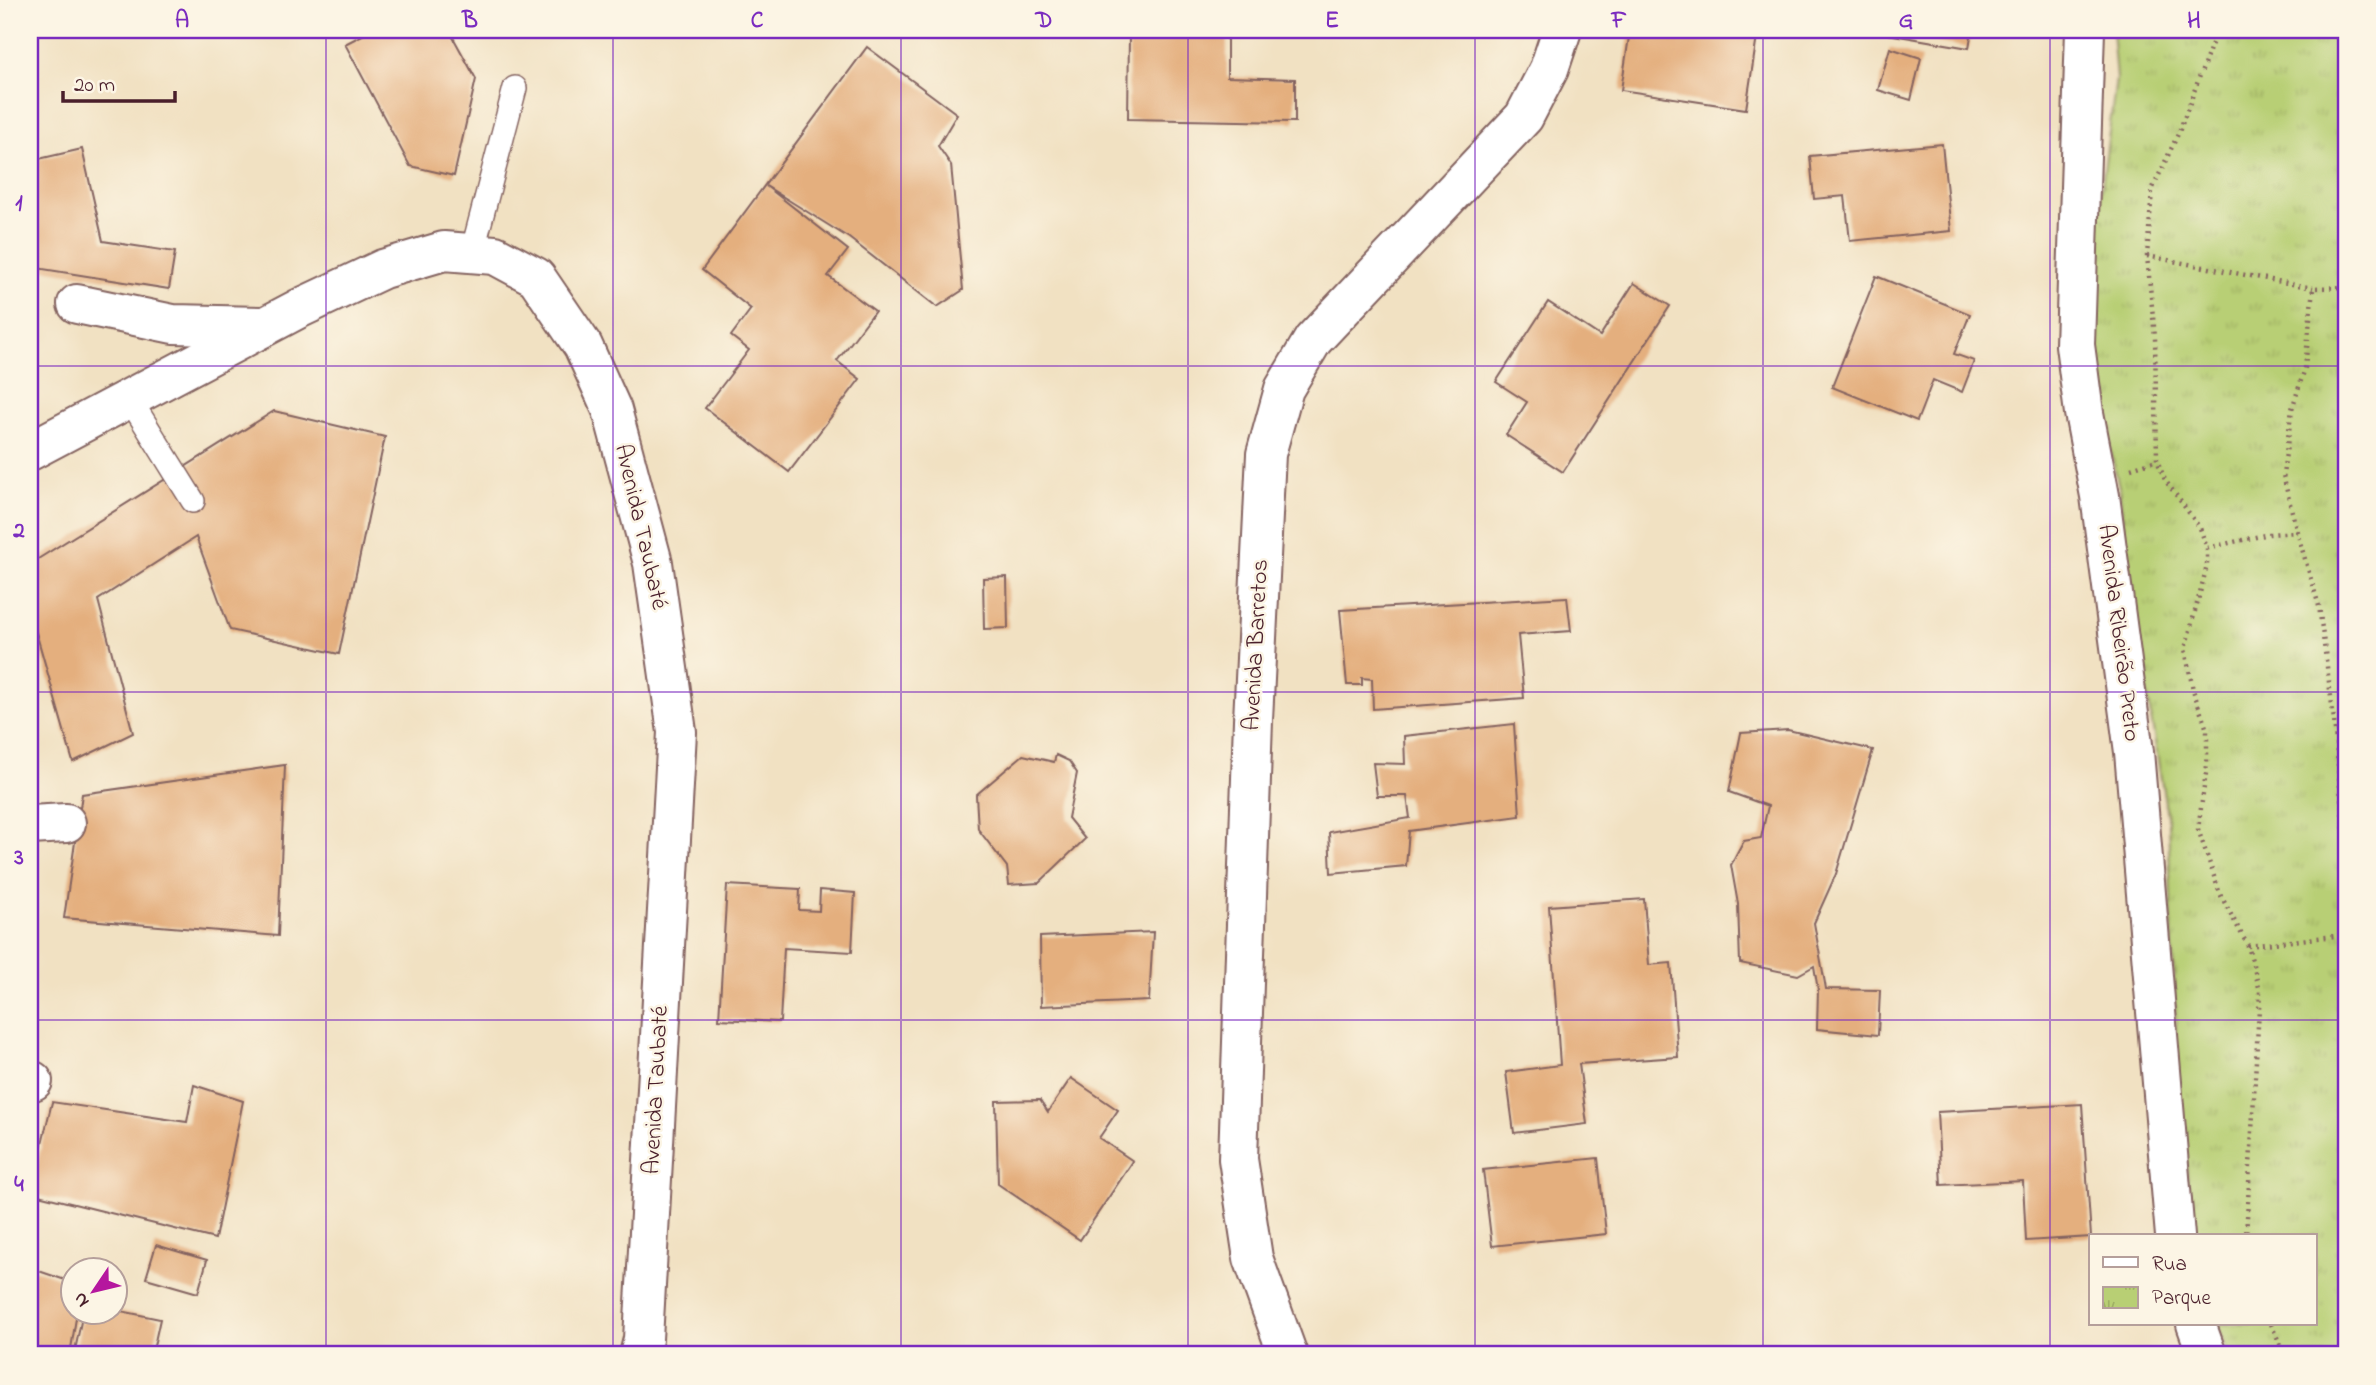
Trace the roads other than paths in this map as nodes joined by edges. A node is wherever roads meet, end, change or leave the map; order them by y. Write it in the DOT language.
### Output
graph roads {
  1 [pos="1562,30"];
  2 [pos="2085,30"];
  3 [pos="515,88"];
  4 [pos="472,253"];
  5 [pos="77,304"];
  6 [pos="265,326"];
  7 [pos="129,398"];
  8 [pos="30,451"];
  9 [pos="193,501"];
  10 [pos="2175,1234"];
  11 [pos="2197,1326"];
  12 [pos="639,1355"];
  13 [pos="1288,1355"];
  14 [pos="2207,1355"];
  1 -- 13 [label="street, Avenida Barretos"];
  2 -- 10 [label="street, Avenida Ribeirão Preto"];
  3 -- 4 [label="lane"];
  4 -- 6 [label="street, Avenida Taubaté"];
  4 -- 12 [label="street, Avenida Taubaté"];
  5 -- 6 [label="street"];
  6 -- 7 [label="street, Avenida Taubaté"];
  7 -- 8 [label="street, Avenida Taubaté"];
  7 -- 9 [label="lane"];
  11 -- 14 [label="street"];
}
